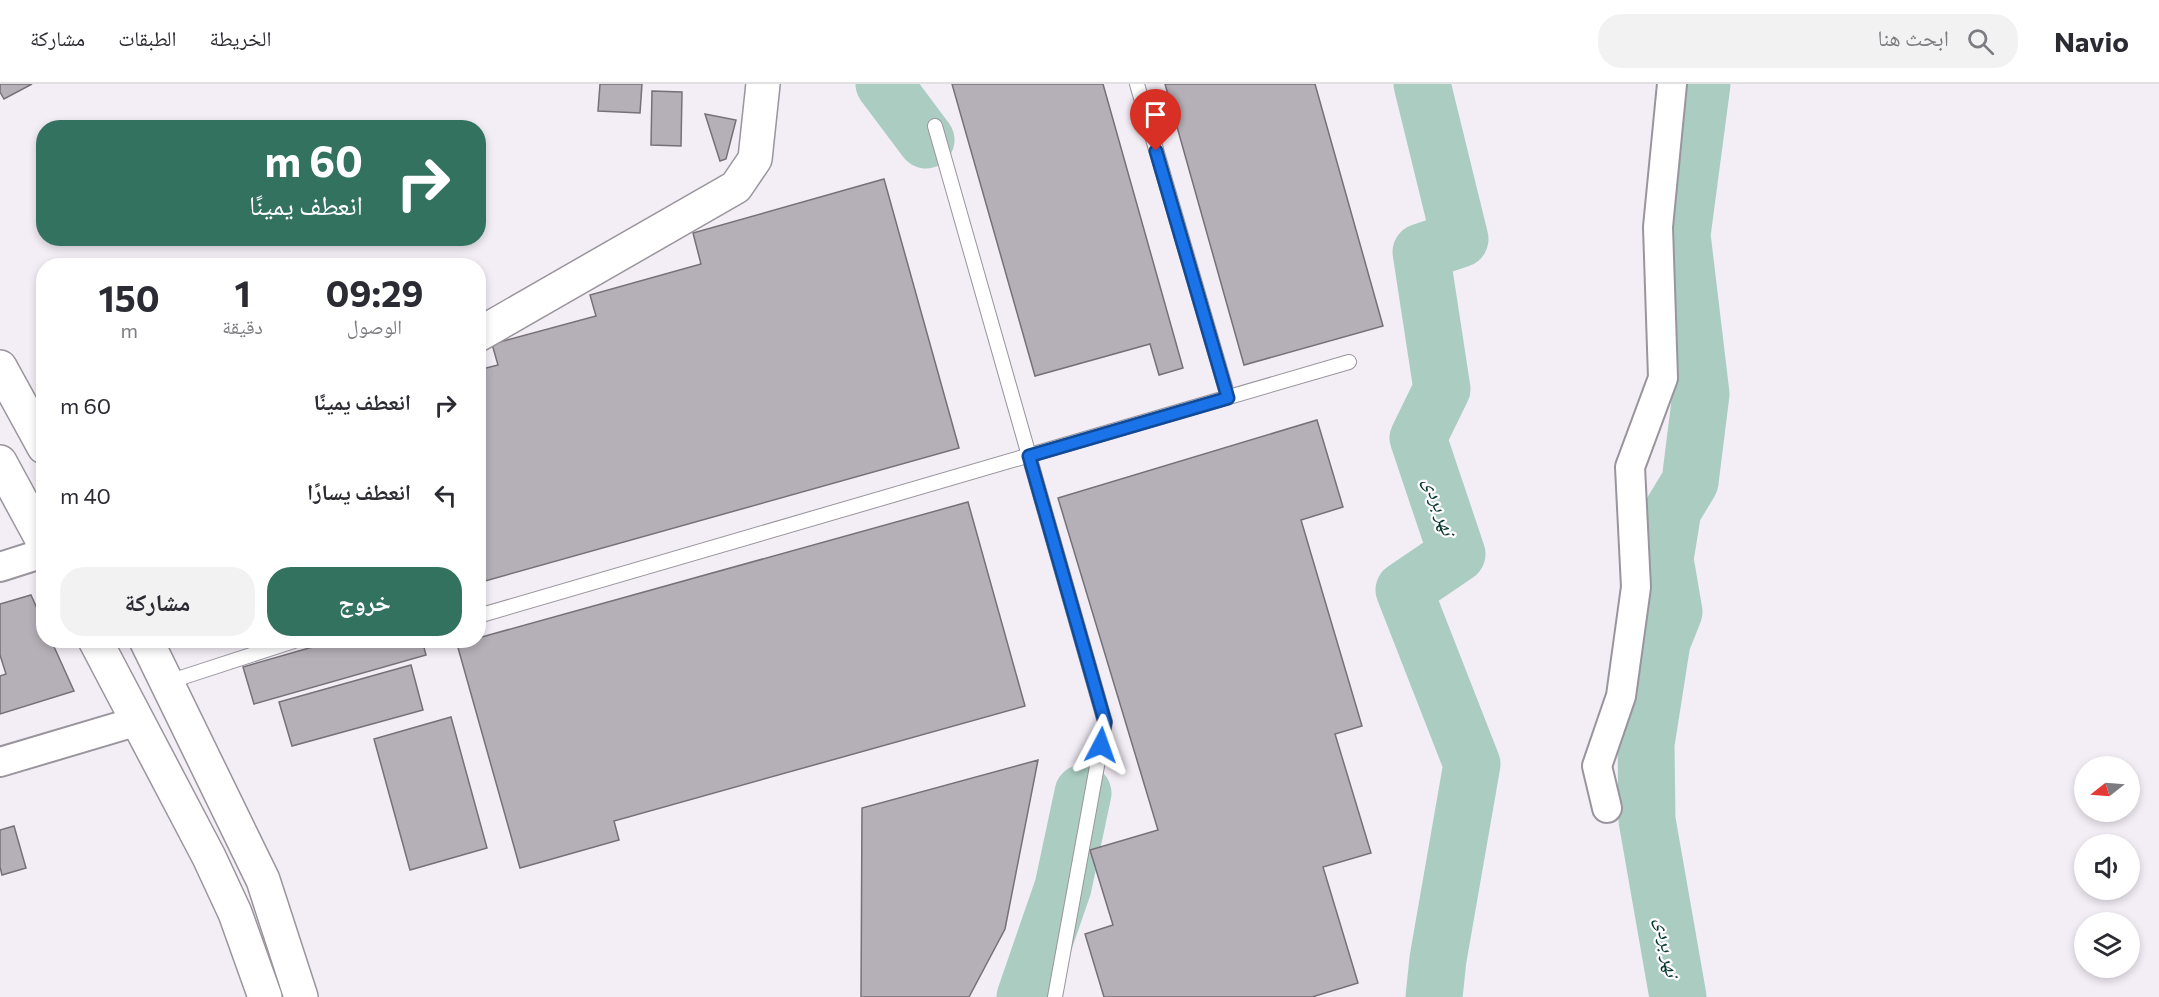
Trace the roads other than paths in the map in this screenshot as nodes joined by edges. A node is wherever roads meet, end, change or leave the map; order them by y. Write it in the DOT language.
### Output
graph roads {
  1 [pos="764,84"];
  2 [pos="1137,84"];
  3 [pos="1671,84"];
  4 [pos="935,126"];
  5 [pos="486,330"];
  6 [pos="1349,362"];
  7 [pos="0,367"];
  8 [pos="1228,398"];
  9 [pos="36,432"];
  10 [pos="1029,456"];
  11 [pos="0,462"];
  12 [pos="36,528"];
  13 [pos="36,556"];
  14 [pos="0,567"];
  15 [pos="486,614"];
  16 [pos="100,648"];
  17 [pos="150,648"];
  18 [pos="272,648"];
  19 [pos="168,682"];
  20 [pos="138,721"];
  21 [pos="0,762"];
  22 [pos="1607,808"];
  23 [pos="265,997"];
  24 [pos="301,997"];
  25 [pos="1055,997"];
  1 -- 5 [label="main road"];
  2 -- 8 [label="lane"];
  3 -- 22 [label="street"];
  4 -- 10 [label="lane"];
  6 -- 8 [label="lane"];
  7 -- 9 [label="main road"];
  8 -- 10 [label="lane"];
  10 -- 15 [label="lane"];
  10 -- 25 [label="lane"];
  11 -- 12 [label="main road"];
  13 -- 14 [label="street"];
  16 -- 20 [label="main road"];
  17 -- 19 [label="main road"];
  18 -- 19 [label="lane"];
  19 -- 24 [label="main road"];
  20 -- 21 [label="street"];
  20 -- 23 [label="main road"];
}
